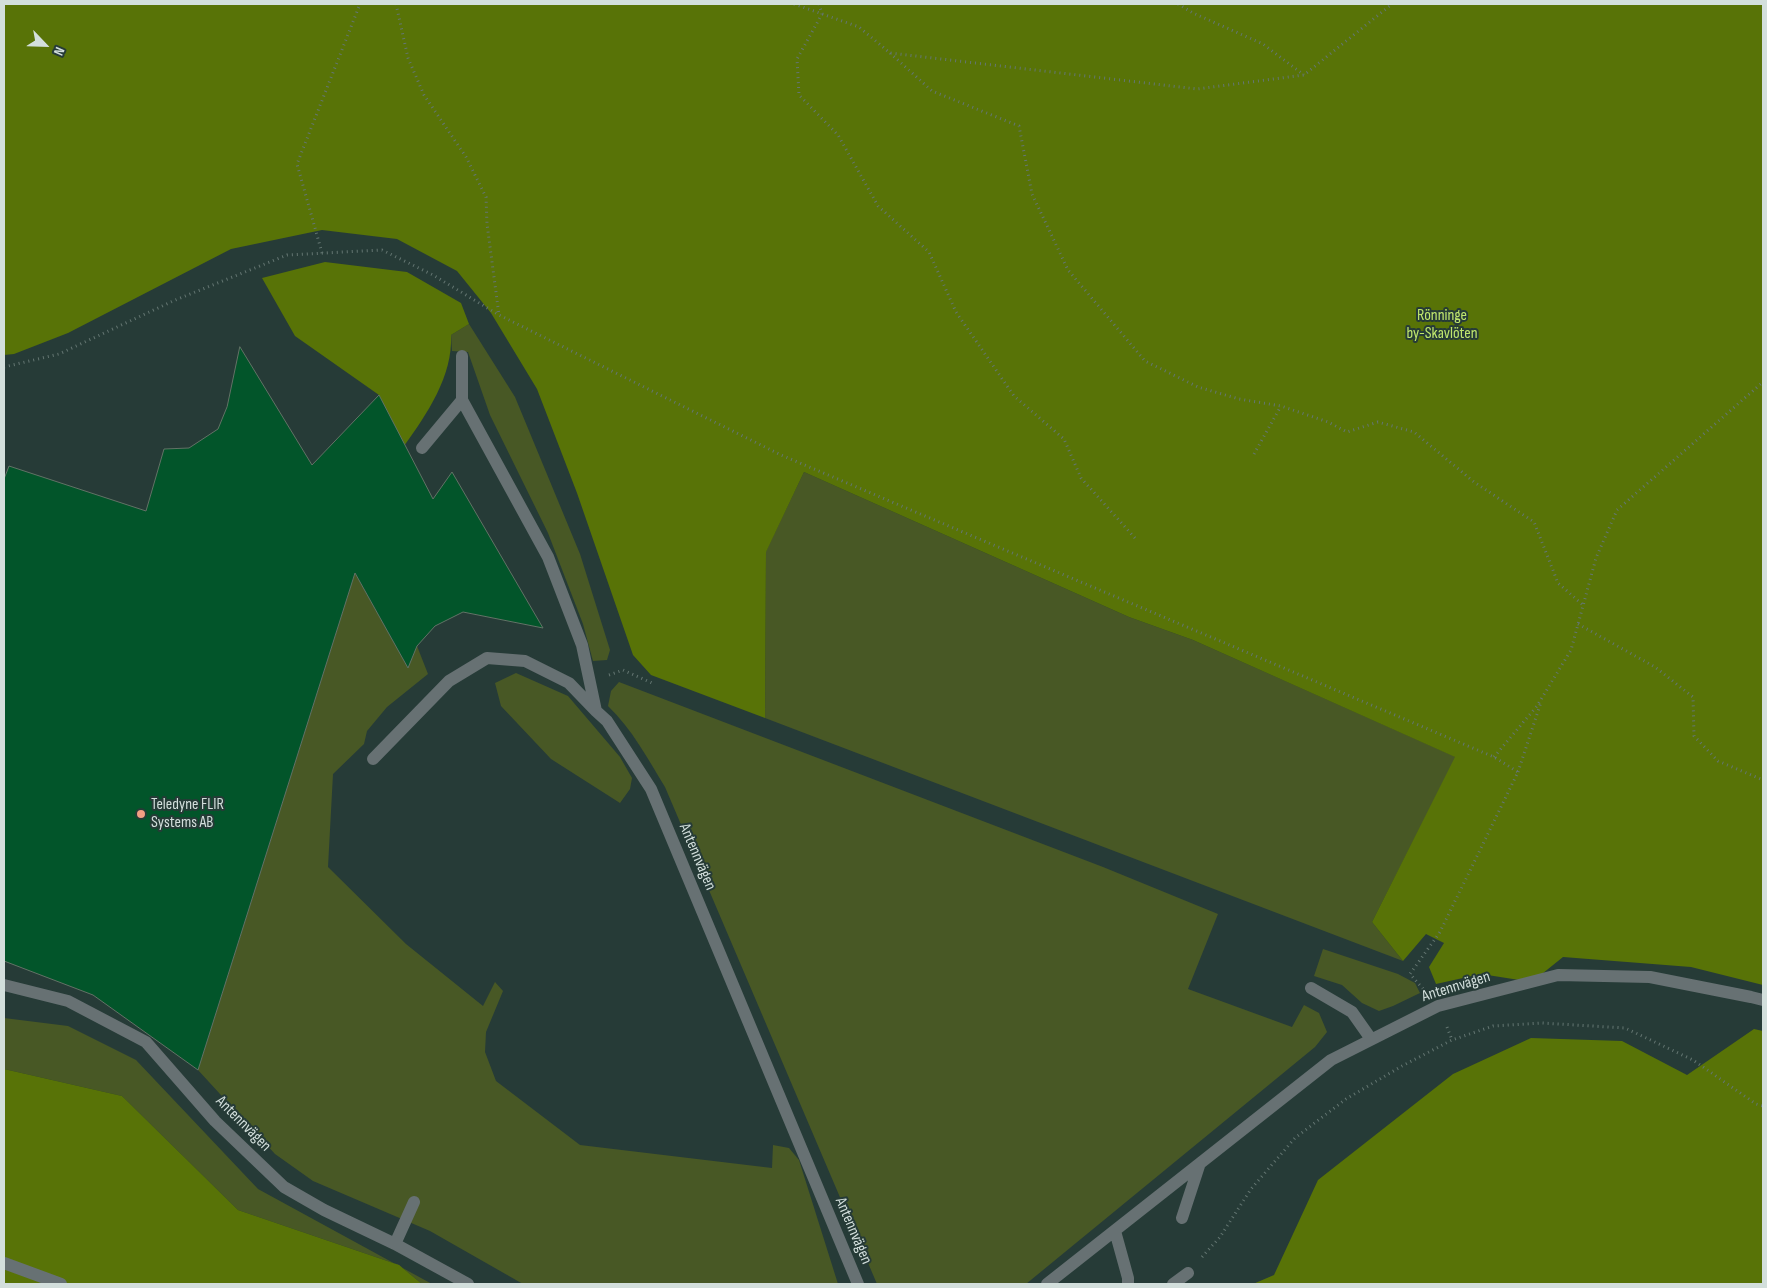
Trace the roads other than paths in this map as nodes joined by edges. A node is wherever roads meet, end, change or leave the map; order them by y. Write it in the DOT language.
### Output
graph roads {
  1 [pos="462,356"];
  2 [pos="462,400"];
  3 [pos="422,448"];
  4 [pos="596,711"];
  5 [pos="373,759"];
  6 [pos="4,985"];
  7 [pos="1311,988"];
  8 [pos="1763,1000"];
  9 [pos="1371,1039"];
  10 [pos="1200,1163"];
  11 [pos="414,1202"];
  12 [pos="1182,1218"];
  13 [pos="1115,1231"];
  14 [pos="395,1244"];
  15 [pos="4,1263"];
  16 [pos="1188,1273"];
  17 [pos="61,1284"];
  18 [pos="468,1284"];
  19 [pos="858,1284"];
  20 [pos="1047,1284"];
  21 [pos="1128,1284"];
  22 [pos="1172,1284"];
  1 -- 2 [label="street"];
  2 -- 3 [label="street"];
  2 -- 4 [label="street"];
  4 -- 5 [label="street, Antennvägen"];
  4 -- 19 [label="street, Antennvägen"];
  6 -- 14 [label="street, Antennvägen"];
  7 -- 9 [label="street"];
  8 -- 9 [label="street, Antennvägen"];
  9 -- 10 [label="street, Antennvägen"];
  10 -- 12 [label="street"];
  10 -- 13 [label="street, Antennvägen"];
  11 -- 14 [label="street"];
  13 -- 20 [label="street, Antennvägen"];
  13 -- 21 [label="street"];
  14 -- 18 [label="street, Antennvägen"];
  15 -- 17 [label="street"];
  16 -- 22 [label="street"];
}
